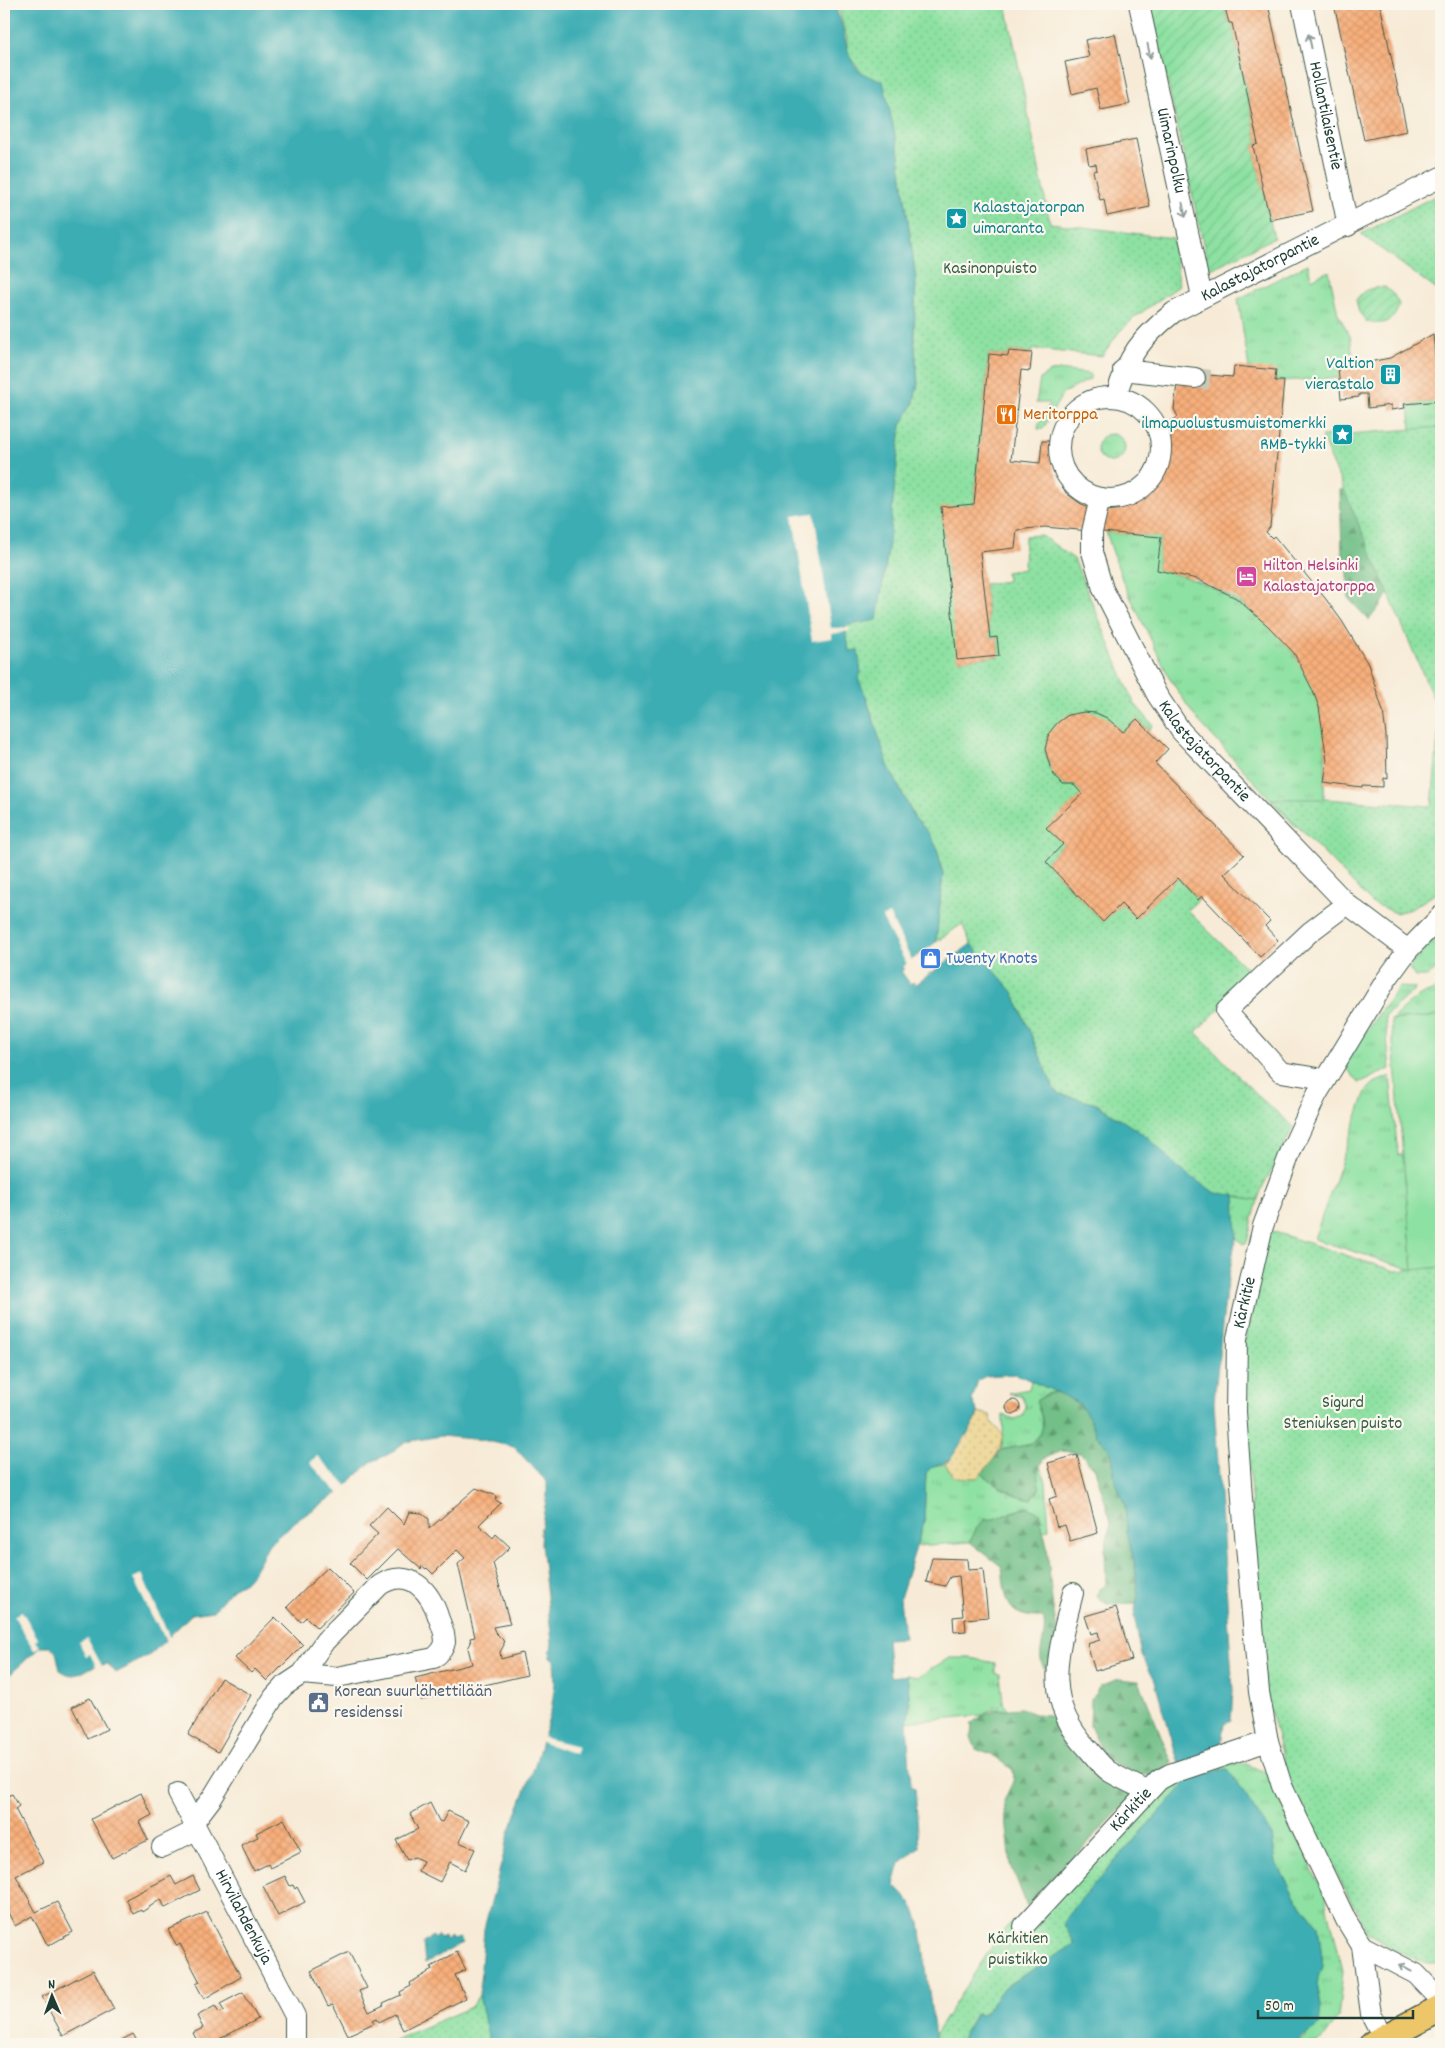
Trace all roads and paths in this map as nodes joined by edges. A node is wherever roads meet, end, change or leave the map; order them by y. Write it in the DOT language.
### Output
graph roads {
  1 [pos="1139,4"];
  2 [pos="1302,4"];
  3 [pos="1441,177"];
  4 [pos="1348,226"];
  5 [pos="1202,297"];
  6 [pos="1123,370"];
  7 [pos="1195,378"];
  8 [pos="1116,397"];
  9 [pos="1100,498"];
  10 [pos="1347,904"];
  11 [pos="1441,916"];
  12 [pos="1408,950"];
  13 [pos="1324,1079"];
  14 [pos="1073,1593"];
  15 [pos="302,1674"];
  16 [pos="1268,1741"];
  17 [pos="1148,1791"];
  18 [pos="178,1793"];
  19 [pos="195,1826"];
  20 [pos="162,1847"];
  21 [pos="1024,1926"];
  22 [pos="1362,1946"];
  23 [pos="1441,2000"];
  24 [pos="1441,2008"];
  25 [pos="1379,2042"];
  26 [pos="295,2044"];
  1 -- 5 [label="street, Uimarinpolku, one-way"];
  4 -- 2 [label="street, Hollantilaisentie, one-way"];
  3 -- 4 [label="street, Kalastajatorpantie"];
  4 -- 5 [label="street, Kalastajatorpantie"];
  5 -- 6 [label="street, Kalastajatorpantie"];
  6 -- 7 [label="street"];
  6 -- 8 [label="street, Kalastajatorpantie"];
  8 -- 9 [label="street"];
  8 -- 9 [label="street"];
  9 -- 10 [label="street, Kalastajatorpantie"];
  10 -- 12 [label="street, Kalastajatorpantie"];
  10 -- 13 [label="street"];
  11 -- 12 [label="street, Kärkitie"];
  12 -- 13 [label="street, Kärkitie"];
  13 -- 16 [label="street, Kärkitie"];
  14 -- 17 [label="street"];
  15 -- 15 [label="street"];
  15 -- 19 [label="street"];
  16 -- 17 [label="street, Kärkitie"];
  16 -- 22 [label="street, Kärkitie"];
  17 -- 21 [label="street, Kärkitie"];
  18 -- 19 [label="street, Hirvilahdenkuja"];
  19 -- 20 [label="street"];
  19 -- 26 [label="street, Hirvilahdenkuja"];
  23 -- 22 [label="street, one-way"];
  22 -- 25 [label="street, Kärkitie"];
  24 -- 25 [label="main road"];
}
